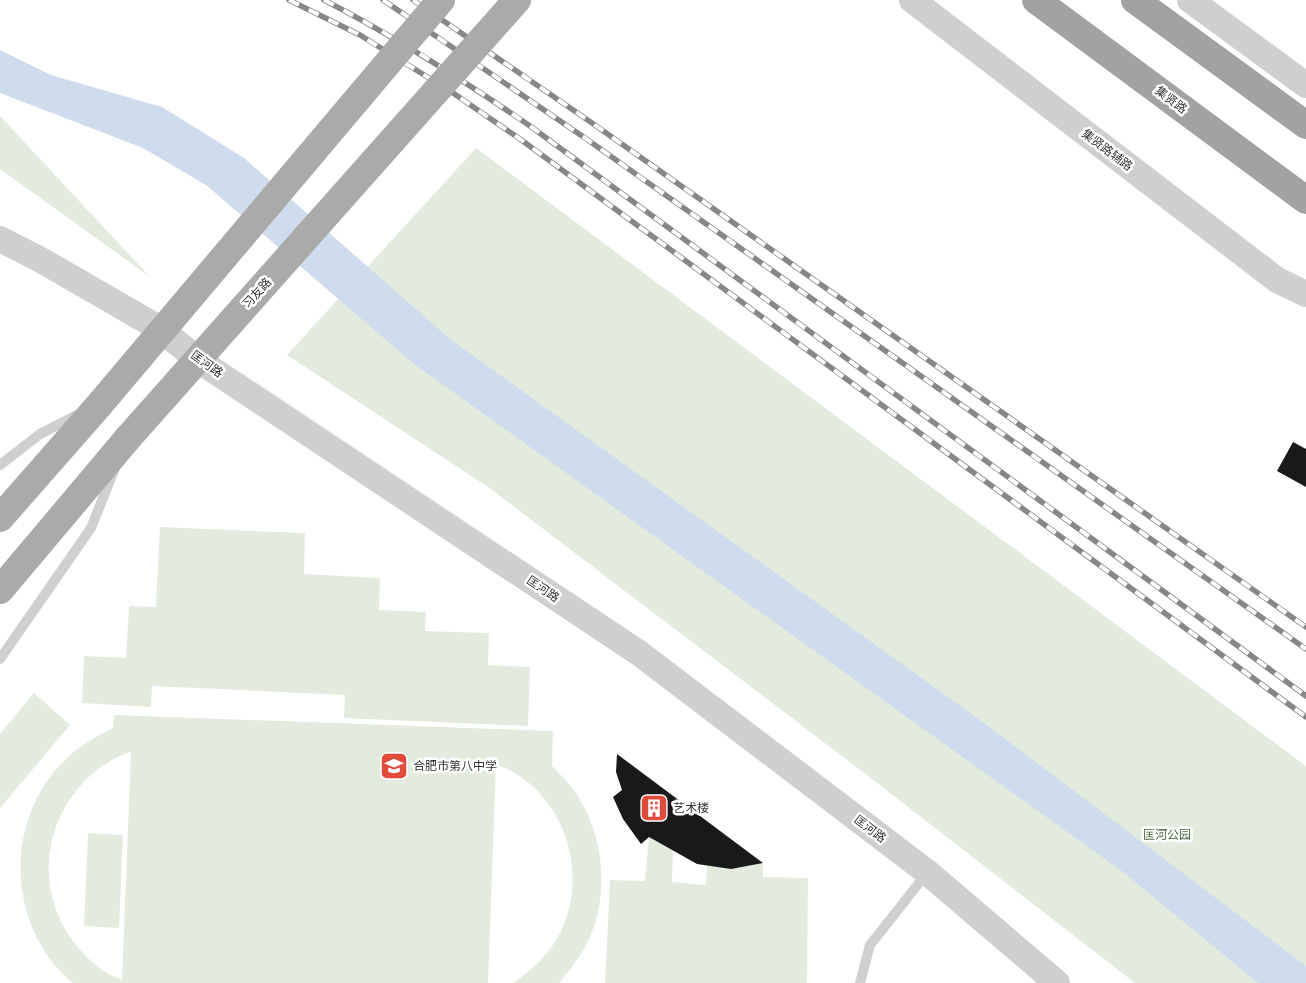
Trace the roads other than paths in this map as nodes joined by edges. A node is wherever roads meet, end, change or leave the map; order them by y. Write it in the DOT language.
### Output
graph roads {
  1 [pos="441,0"];
  2 [pos="517,0"];
  3 [pos="912,0"];
  4 [pos="1036,0"];
  5 [pos="1135,0"];
  6 [pos="1190,0"];
  7 [pos="1306,85"];
  8 [pos="1306,125"];
  9 [pos="1306,200"];
  10 [pos="0,239"];
  11 [pos="1306,294"];
  12 [pos="100,404"];
  13 [pos="128,438"];
  14 [pos="0,465"];
  15 [pos="0,518"];
  16 [pos="0,590"];
  17 [pos="0,659"];
  18 [pos="928,872"];
  19 [pos="860,983"];
  20 [pos="1056,983"];
  1 -- 12 [label="main road, bridge"];
  2 -- 13 [label="main road, 习友路, bridge"];
  3 -- 11 [label="street, 集贤路辅路"];
  4 -- 9 [label="highway, 集贤路"];
  5 -- 8 [label="highway"];
  6 -- 7 [label="street"];
  10 -- 18 [label="street, 匡河路"];
  12 -- 14 [label="lane"];
  12 -- 15 [label="main road"];
  13 -- 16 [label="main road, 习友路"];
  13 -- 17 [label="lane"];
  18 -- 19 [label="lane"];
  18 -- 20 [label="street, 匡河路"];
}
